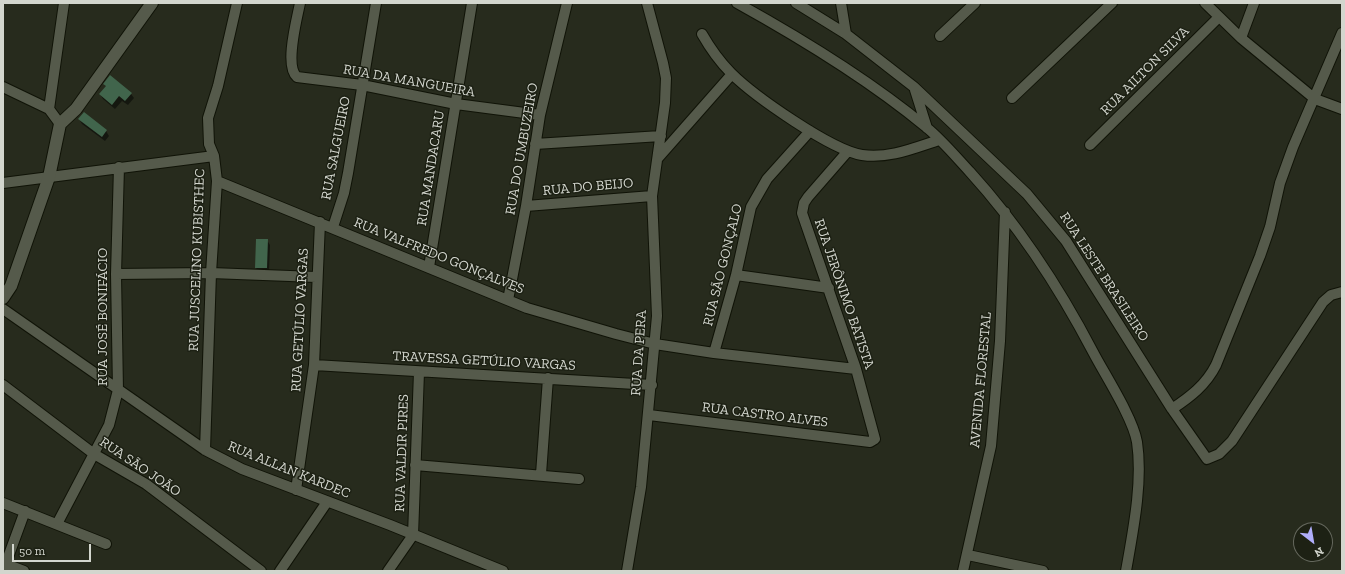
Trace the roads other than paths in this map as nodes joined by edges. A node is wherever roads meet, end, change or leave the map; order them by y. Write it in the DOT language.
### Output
graph roads {
  1 [pos="64,3"];
  2 [pos="152,3"];
  3 [pos="237,3"];
  4 [pos="300,3"];
  5 [pos="376,3"];
  6 [pos="472,3"];
  7 [pos="567,3"];
  8 [pos="647,3"];
  9 [pos="737,3"];
  10 [pos="796,3"];
  11 [pos="841,3"];
  12 [pos="975,3"];
  13 [pos="1112,3"];
  14 [pos="1204,3"];
  15 [pos="1254,3"];
  16 [pos="1219,17"];
  17 [pos="1342,33"];
  18 [pos="702,34"];
  19 [pos="846,34"];
  20 [pos="940,36"];
  21 [pos="1241,38"];
  22 [pos="732,74"];
  23 [pos="362,85"];
  24 [pos="3,87"];
  25 [pos="914,87"];
  26 [pos="1012,98"];
  27 [pos="1315,99"];
  28 [pos="456,104"];
  29 [pos="49,109"];
  30 [pos="1342,109"];
  31 [pos="540,115"];
  32 [pos="60,124"];
  33 [pos="927,128"];
  34 [pos="810,131"];
  35 [pos="661,136"];
  36 [pos="939,140"];
  37 [pos="534,144"];
  38 [pos="1090,145"];
  39 [pos="848,151"];
  40 [pos="214,156"];
  41 [pos="657,159"];
  42 [pos="119,167"];
  43 [pos="49,177"];
  44 [pos="217,182"];
  45 [pos="3,183"];
  46 [pos="652,196"];
  47 [pos="526,206"];
  48 [pos="1005,212"];
  49 [pos="320,222"];
  50 [pos="333,227"];
  51 [pos="429,267"];
  52 [pos="210,273"];
  53 [pos="116,274"];
  54 [pos="736,276"];
  55 [pos="316,277"];
  56 [pos="829,288"];
  57 [pos="1342,292"];
  58 [pos="3,298"];
  59 [pos="508,300"];
  60 [pos="3,309"];
  61 [pos="655,344"];
  62 [pos="714,353"];
  63 [pos="314,365"];
  64 [pos="856,369"];
  65 [pos="419,372"];
  66 [pos="548,378"];
  67 [pos="3,385"];
  68 [pos="652,385"];
  69 [pos="118,390"];
  70 [pos="1172,409"];
  71 [pos="649,416"];
  72 [pos="875,437"];
  73 [pos="205,450"];
  74 [pos="94,454"];
  75 [pos="415,465"];
  76 [pos="541,474"];
  77 [pos="579,479"];
  78 [pos="296,490"];
  79 [pos="3,502"];
  80 [pos="327,502"];
  81 [pos="25,511"];
  82 [pos="57,524"];
  83 [pos="413,535"];
  84 [pos="106,544"];
  85 [pos="968,555"];
  86 [pos="4,566"];
  87 [pos="24,571"];
  88 [pos="261,571"];
  89 [pos="280,571"];
  90 [pos="388,571"];
  91 [pos="502,571"];
  92 [pos="627,571"];
  93 [pos="963,571"];
  94 [pos="1043,571"];
  95 [pos="1126,571"];
  1 -- 29 [label="street"];
  2 -- 32 [label="street"];
  3 -- 40 [label="street, RUA JUSCELINO KUBISTHEC"];
  4 -- 23 [label="street, RUA DA MANGUEIRA"];
  5 -- 23 [label="street, RUA SALGUEIRO"];
  6 -- 28 [label="street, RUA MANDACARU"];
  7 -- 31 [label="street, RUA DO UMBUZEIRO"];
  8 -- 35 [label="street, RUA DA PERA"];
  9 -- 33 [label="street"];
  10 -- 19 [label="street, RUA LESTE BRASILEIRO"];
  11 -- 19 [label="street"];
  12 -- 20 [label="street"];
  13 -- 26 [label="street"];
  14 -- 16 [label="street"];
  15 -- 21 [label="street"];
  16 -- 21 [label="street"];
  16 -- 38 [label="street, RUA AILTON SILVA"];
  17 -- 27 [label="street"];
  18 -- 22 [label="street"];
  19 -- 25 [label="street, RUA LESTE BRASILEIRO"];
  21 -- 27 [label="street"];
  22 -- 34 [label="street"];
  22 -- 41 [label="street"];
  23 -- 28 [label="street, RUA DA MANGUEIRA"];
  23 -- 50 [label="street, RUA SALGUEIRO"];
  24 -- 29 [label="street"];
  25 -- 33 [label="street"];
  25 -- 70 [label="street, RUA LESTE BRASILEIRO"];
  27 -- 30 [label="street"];
  27 -- 70 [label="street"];
  28 -- 31 [label="street, RUA DA MANGUEIRA"];
  28 -- 51 [label="street, RUA MANDACARU"];
  29 -- 32 [label="street"];
  31 -- 37 [label="street, RUA DO UMBUZEIRO"];
  32 -- 43 [label="street"];
  33 -- 36 [label="street"];
  34 -- 39 [label="street"];
  34 -- 54 [label="street, RUA SÃO GONÇALO"];
  35 -- 37 [label="street"];
  35 -- 41 [label="street, RUA DA PERA"];
  36 -- 39 [label="street"];
  36 -- 48 [label="street"];
  37 -- 47 [label="street, RUA DO UMBUZEIRO"];
  39 -- 56 [label="street, RUA JERÔNIMO BATISTA"];
  40 -- 42 [label="street"];
  40 -- 44 [label="street, RUA JUSCELINO KUBISTHEC"];
  41 -- 46 [label="street, RUA DA PERA"];
  42 -- 43 [label="street"];
  42 -- 53 [label="street, RUA JOSÉ BONIFÁCIO"];
  43 -- 45 [label="street"];
  43 -- 58 [label="street"];
  44 -- 49 [label="street, RUA VALFREDO GONÇALVES"];
  44 -- 52 [label="street, RUA JUSCELINO KUBISTHEC"];
  46 -- 47 [label="street, RUA DO BEIJO"];
  46 -- 61 [label="street, RUA DA PERA"];
  47 -- 59 [label="street, RUA DO UMBUZEIRO"];
  48 -- 85 [label="street, AVENIDA FLORESTAL"];
  48 -- 95 [label="street"];
  49 -- 50 [label="street, RUA VALFREDO GONÇALVES"];
  49 -- 55 [label="street, RUA GETÚLIO VARGAS"];
  50 -- 51 [label="street, RUA VALFREDO GONÇALVES"];
  51 -- 59 [label="street, RUA VALFREDO GONÇALVES"];
  52 -- 53 [label="street"];
  52 -- 55 [label="street"];
  52 -- 73 [label="street, RUA JUSCELINO KUBISTHEC"];
  53 -- 69 [label="street, RUA JOSÉ BONIFÁCIO"];
  54 -- 56 [label="street"];
  54 -- 62 [label="street, RUA SÃO GONÇALO"];
  55 -- 63 [label="street, RUA GETÚLIO VARGAS"];
  56 -- 64 [label="street, RUA JERÔNIMO BATISTA"];
  57 -- 70 [label="street, RUA LESTE BRASILEIRO"];
  59 -- 61 [label="street, RUA VALFREDO GONÇALVES"];
  60 -- 69 [label="street, RUA ALLAN KARDEC"];
  61 -- 62 [label="street, RUA VALFREDO GONÇALVES"];
  61 -- 68 [label="street, RUA DA PERA"];
  62 -- 64 [label="street, RUA VALFREDO GONÇALVES"];
  63 -- 65 [label="street, TRAVESSA GETÚLIO VARGAS"];
  63 -- 78 [label="street, RUA GETÚLIO VARGAS"];
  64 -- 72 [label="street, RUA JERÔNIMO BATISTA"];
  65 -- 66 [label="street, TRAVESSA GETÚLIO VARGAS"];
  65 -- 75 [label="street, RUA VALDIR PIRES"];
  66 -- 68 [label="street, TRAVESSA GETÚLIO VARGAS"];
  66 -- 76 [label="street"];
  67 -- 74 [label="street, RUA SÃO JOÃO"];
  68 -- 71 [label="street, RUA DA PERA"];
  69 -- 73 [label="street, RUA ALLAN KARDEC"];
  69 -- 74 [label="street, RUA JOSÉ BONIFÁCIO"];
  71 -- 72 [label="street, RUA CASTRO ALVES"];
  71 -- 92 [label="street, RUA DA PERA"];
  73 -- 78 [label="street, RUA ALLAN KARDEC"];
  74 -- 82 [label="street, RUA JOSÉ BONIFÁCIO"];
  74 -- 88 [label="street, RUA SÃO JOÃO"];
  75 -- 76 [label="street"];
  75 -- 83 [label="street, RUA VALDIR PIRES"];
  76 -- 77 [label="street"];
  78 -- 80 [label="street, RUA ALLAN KARDEC"];
  79 -- 81 [label="street"];
  80 -- 83 [label="street, RUA ALLAN KARDEC"];
  80 -- 89 [label="street"];
  81 -- 82 [label="street"];
  81 -- 86 [label="street"];
  82 -- 84 [label="street"];
  83 -- 90 [label="street"];
  83 -- 91 [label="street, RUA ALLAN KARDEC"];
  85 -- 93 [label="street, AVENIDA FLORESTAL"];
  85 -- 94 [label="street"];
  86 -- 87 [label="street"];
}
